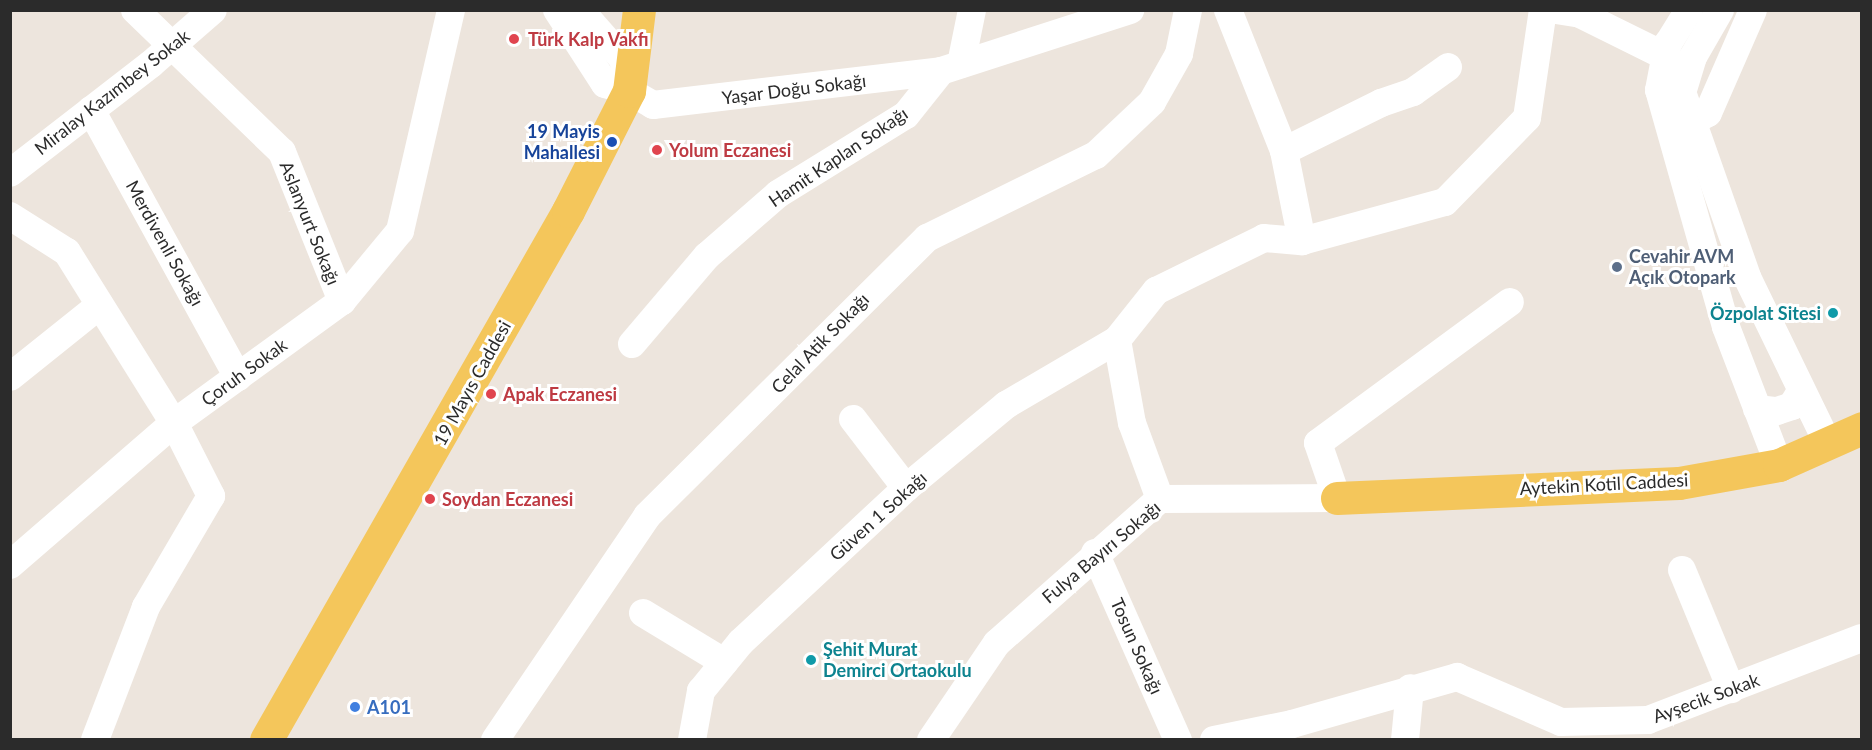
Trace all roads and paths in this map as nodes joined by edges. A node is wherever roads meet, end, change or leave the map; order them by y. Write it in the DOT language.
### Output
graph roads {
  1 [pos="135,10"];
  2 [pos="213,10"];
  3 [pos="451,10"];
  4 [pos="557,10"];
  5 [pos="580,10"];
  6 [pos="639,10"];
  7 [pos="972,10"];
  8 [pos="1130,10"];
  9 [pos="1188,10"];
  10 [pos="1228,10"];
  11 [pos="1543,10"];
  12 [pos="1689,10"];
  13 [pos="1720,10"];
  14 [pos="1753,10"];
  15 [pos="1574,12"];
  16 [pos="172,46"];
  17 [pos="1665,56"];
  18 [pos="1448,67"];
  19 [pos="951,68"];
  20 [pos="629,91"];
  21 [pos="92,110"];
  22 [pos="1691,122"];
  23 [pos="1284,152"];
  24 [pos="10,173"];
  25 [pos="10,216"];
  26 [pos="1302,241"];
  27 [pos="342,301"];
  28 [pos="1510,302"];
  29 [pos="100,305"];
  30 [pos="1117,340"];
  31 [pos="632,344"];
  32 [pos="10,377"];
  33 [pos="238,377"];
  34 [pos="1802,391"];
  35 [pos="1757,409"];
  36 [pos="853,419"];
  37 [pos="174,423"];
  38 [pos="1862,428"];
  39 [pos="1828,444"];
  40 [pos="1779,465"];
  41 [pos="906,488"];
  42 [pos="1337,498"];
  43 [pos="1160,499"];
  44 [pos="1095,553"];
  45 [pos="10,565"];
  46 [pos="1682,570"];
  47 [pos="643,613"];
  48 [pos="1862,638"];
  49 [pos="724,662"];
  50 [pos="1410,688"];
  51 [pos="1731,689"];
  52 [pos="95,740"];
  53 [pos="266,740"];
  54 [pos="495,740"];
  55 [pos="692,740"];
  56 [pos="931,740"];
  57 [pos="1178,740"];
  58 [pos="1214,740"];
  59 [pos="1405,740"];
  1 -- 16 [label="street, Aslanyurt Sokağı"];
  2 -- 16 [label="street, Miralay Kazımbey Sokak"];
  3 -- 27 [label="street, Çoruh Sokak"];
  4 -- 20 [label="street, Yaşar Doğu Sokağı"];
  5 -- 20 [label="street"];
  6 -- 20 [label="main road, 19 Mayıs Caddesi"];
  7 -- 19 [label="street"];
  8 -- 19 [label="street, Yaşar Doğu Sokağı"];
  9 -- 54 [label="street, Celal Atik Sokağı"];
  10 -- 23 [label="street"];
  11 -- 26 [label="street, Güven 1 Sokağı"];
  12 -- 17 [label="street"];
  13 -- 22 [label="street"];
  14 -- 22 [label="street"];
  15 -- 17 [label="street"];
  16 -- 21 [label="street, Miralay Kazımbey Sokak"];
  16 -- 27 [label="street, Aslanyurt Sokağı"];
  17 -- 35 [label="street"];
  18 -- 23 [label="street"];
  19 -- 20 [label="street, Yaşar Doğu Sokağı"];
  19 -- 31 [label="street, Hamit Kaplan Sokağı"];
  20 -- 53 [label="main road, 19 Mayıs Caddesi"];
  21 -- 24 [label="street, Miralay Kazımbey Sokak"];
  21 -- 33 [label="street, Merdivenli Sokağı"];
  22 -- 34 [label="street"];
  23 -- 26 [label="street"];
  25 -- 29 [label="street"];
  26 -- 30 [label="street, Güven 1 Sokağı"];
  27 -- 33 [label="street, Çoruh Sokak"];
  28 -- 42 [label="street"];
  29 -- 32 [label="street"];
  29 -- 37 [label="street"];
  30 -- 41 [label="street, Güven 1 Sokağı"];
  30 -- 43 [label="street"];
  33 -- 37 [label="street, Çoruh Sokak"];
  34 -- 35 [label="street"];
  34 -- 39 [label="street"];
  35 -- 40 [label="street"];
  36 -- 41 [label="street"];
  37 -- 45 [label="street, Çoruh Sokak"];
  37 -- 52 [label="street"];
  38 -- 39 [label="main road, Aytekin Kotil Caddesi"];
  39 -- 40 [label="main road, Aytekin Kotil Caddesi"];
  40 -- 42 [label="main road, Aytekin Kotil Caddesi"];
  41 -- 49 [label="street, Güven 1 Sokağı"];
  42 -- 43 [label="street, Fulya Bayırı Sokağı"];
  43 -- 44 [label="street, Fulya Bayırı Sokağı"];
  44 -- 56 [label="street, Fulya Bayırı Sokağı"];
  44 -- 57 [label="street, Tosun Sokağı"];
  46 -- 51 [label="street"];
  47 -- 49 [label="street"];
  48 -- 51 [label="street, Ayşecik Sokak"];
  49 -- 55 [label="street, Güven 1 Sokağı"];
  50 -- 51 [label="street, Ayşecik Sokak"];
  50 -- 58 [label="street"];
  50 -- 59 [label="street"];
}
